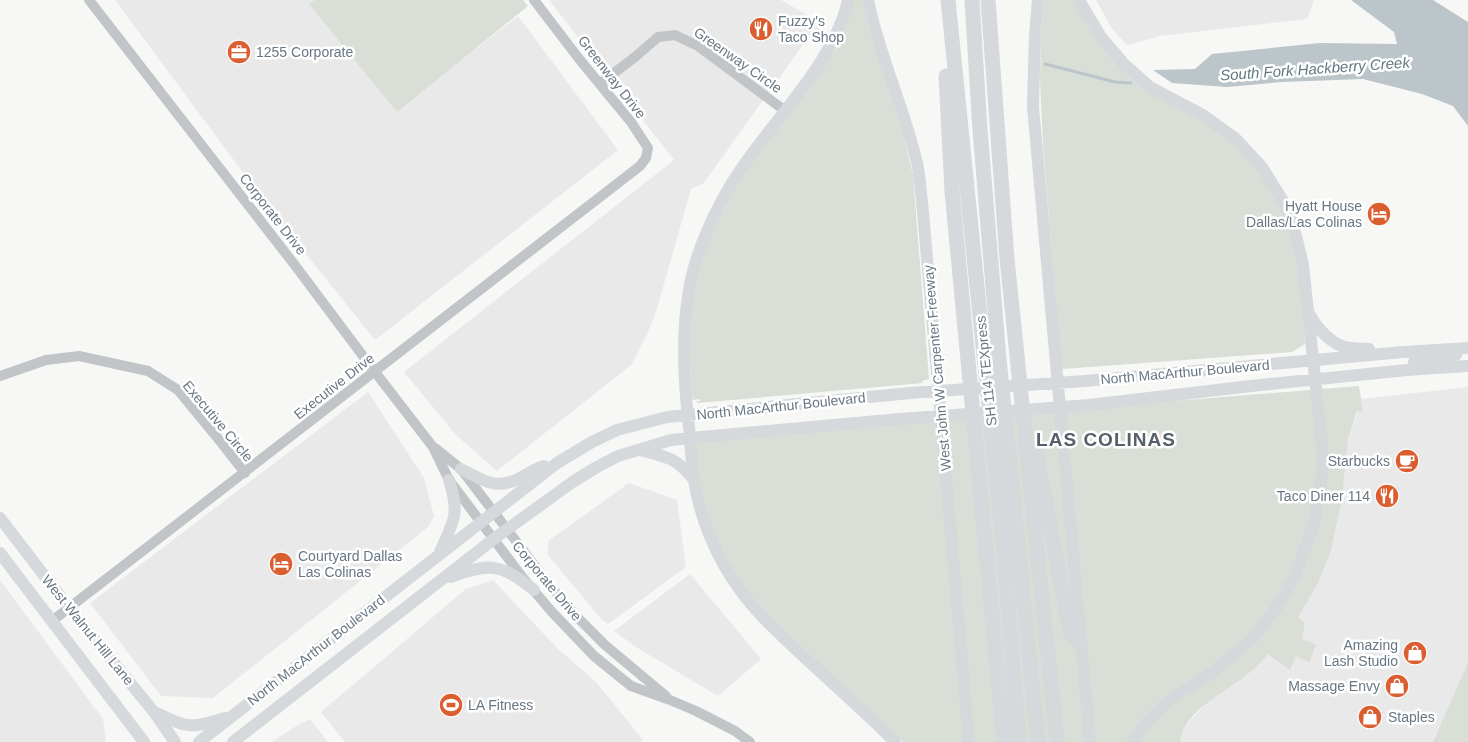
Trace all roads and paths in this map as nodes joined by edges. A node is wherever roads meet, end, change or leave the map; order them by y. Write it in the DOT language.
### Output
graph roads {
  1 [pos="89,0"];
  2 [pos="534,0"];
  3 [pos="848,0"];
  4 [pos="868,0"];
  5 [pos="940,0"];
  6 [pos="948,0"];
  7 [pos="972,0"];
  8 [pos="988,0"];
  9 [pos="1038,0"];
  10 [pos="1079,0"];
  11 [pos="601,84"];
  12 [pos="784,110"];
  13 [pos="632,172"];
  14 [pos="1007,259"];
  15 [pos="1308,310"];
  16 [pos="1468,348"];
  17 [pos="1403,352"];
  18 [pos="1468,353"];
  19 [pos="1314,360"];
  20 [pos="1468,366"];
  21 [pos="375,372"];
  22 [pos="1366,374"];
  23 [pos="0,376"];
  24 [pos="1316,379"];
  25 [pos="688,415"];
  26 [pos="690,438"];
  27 [pos="433,447"];
  28 [pos="638,449"];
  29 [pos="557,463"];
  30 [pos="462,468"];
  31 [pos="245,473"];
  32 [pos="449,480"];
  33 [pos="694,480"];
  34 [pos="493,512"];
  35 [pos="0,518"];
  36 [pos="481,521"];
  37 [pos="507,529"];
  38 [pos="495,538"];
  39 [pos="0,553"];
  40 [pos="439,554"];
  41 [pos="439,581"];
  42 [pos="534,590"];
  43 [pos="69,608"];
  44 [pos="52,621"];
  45 [pos="1080,643"];
  46 [pos="604,645"];
  47 [pos="593,655"];
  48 [pos="670,700"];
  49 [pos="154,712"];
  50 [pos="123,714"];
  51 [pos="232,716"];
  52 [pos="243,737"];
  53 [pos="134,742"];
  54 [pos="144,742"];
  55 [pos="175,742"];
  56 [pos="199,742"];
  57 [pos="233,742"];
  58 [pos="750,742"];
  59 [pos="895,742"];
  60 [pos="969,742"];
  61 [pos="1004,742"];
  62 [pos="1019,742"];
  63 [pos="1038,742"];
  64 [pos="1057,742"];
  65 [pos="1090,742"];
  66 [pos="1133,742"];
  1 -- 21 [label="street, Corporate Drive"];
  2 -- 11 [label="street, Greenway Drive"];
  3 -- 12 [label="main road"];
  4 -- 60 [label="main road, West John W Carpenter Freeway"];
  5 -- 61 [label="highway"];
  6 -- 62 [label="highway, SH 114 TEXpress"];
  7 -- 63 [label="highway, SH 114 TEXpress"];
  8 -- 14 [label="highway"];
  9 -- 45 [label="main road"];
  10 -- 15 [label="main road"];
  11 -- 12 [label="street, Greenway Circle"];
  11 -- 13 [label="street, Greenway Drive"];
  12 -- 25 [label="main road"];
  13 -- 21 [label="street, Executive Drive"];
  14 -- 45 [label="highway"];
  14 -- 64 [label="highway"];
  15 -- 17 [label="main road"];
  15 -- 19 [label="main road"];
  16 -- 17 [label="main road, North MacArthur Boulevard"];
  17 -- 19 [label="main road, North MacArthur Boulevard"];
  18 -- 22 [label="main road"];
  19 -- 24 [label="main road"];
  19 -- 25 [label="main road, North MacArthur Boulevard"];
  20 -- 22 [label="main road, North MacArthur Boulevard"];
  21 -- 27 [label="street, Corporate Drive"];
  21 -- 31 [label="street, Executive Drive"];
  22 -- 24 [label="main road, North MacArthur Boulevard"];
  23 -- 31 [label="street, Executive Circle"];
  24 -- 26 [label="main road, North MacArthur Boulevard"];
  24 -- 66 [label="main road"];
  25 -- 26 [label="main road"];
  25 -- 29 [label="main road, North MacArthur Boulevard"];
  26 -- 28 [label="main road, North MacArthur Boulevard"];
  26 -- 33 [label="main road"];
  27 -- 30 [label="street, Corporate Drive"];
  27 -- 32 [label="street, Corporate Drive"];
  28 -- 33 [label="main road"];
  28 -- 37 [label="main road, North MacArthur Boulevard"];
  29 -- 30 [label="main road"];
  29 -- 34 [label="main road, North MacArthur Boulevard"];
  30 -- 34 [label="street, Corporate Drive"];
  31 -- 43 [label="street, Executive Drive"];
  32 -- 36 [label="street, Corporate Drive"];
  32 -- 40 [label="main road"];
  33 -- 59 [label="main road"];
  34 -- 36 [label="main road, North MacArthur Boulevard"];
  34 -- 37 [label="street, Corporate Drive"];
  35 -- 43 [label="main road, West Walnut Hill Lane"];
  36 -- 38 [label="street, Corporate Drive"];
  36 -- 40 [label="main road, North MacArthur Boulevard"];
  37 -- 38 [label="main road, North MacArthur Boulevard"];
  37 -- 46 [label="street, Corporate Drive"];
  38 -- 41 [label="main road, North MacArthur Boulevard"];
  38 -- 42 [label="street, Corporate Drive"];
  39 -- 44 [label="main road, West Walnut Hill Lane"];
  40 -- 51 [label="main road, North MacArthur Boulevard"];
  41 -- 42 [label="main road"];
  41 -- 52 [label="main road, North MacArthur Boulevard"];
  42 -- 47 [label="street, Corporate Drive"];
  43 -- 44 [label="street, Executive Drive"];
  43 -- 49 [label="main road, West Walnut Hill Lane"];
  44 -- 50 [label="main road, West Walnut Hill Lane"];
  45 -- 65 [label="main road"];
  46 -- 47 [label="street"];
  46 -- 48 [label="street, Corporate Drive"];
  47 -- 48 [label="street, Corporate Drive"];
  48 -- 58 [label="street, Corporate Drive"];
  49 -- 51 [label="main road"];
  49 -- 55 [label="main road, West Walnut Hill Lane"];
  50 -- 53 [label="main road"];
  50 -- 54 [label="main road, West Walnut Hill Lane"];
  51 -- 56 [label="main road, North MacArthur Boulevard"];
  52 -- 57 [label="main road, North MacArthur Boulevard"];
}
